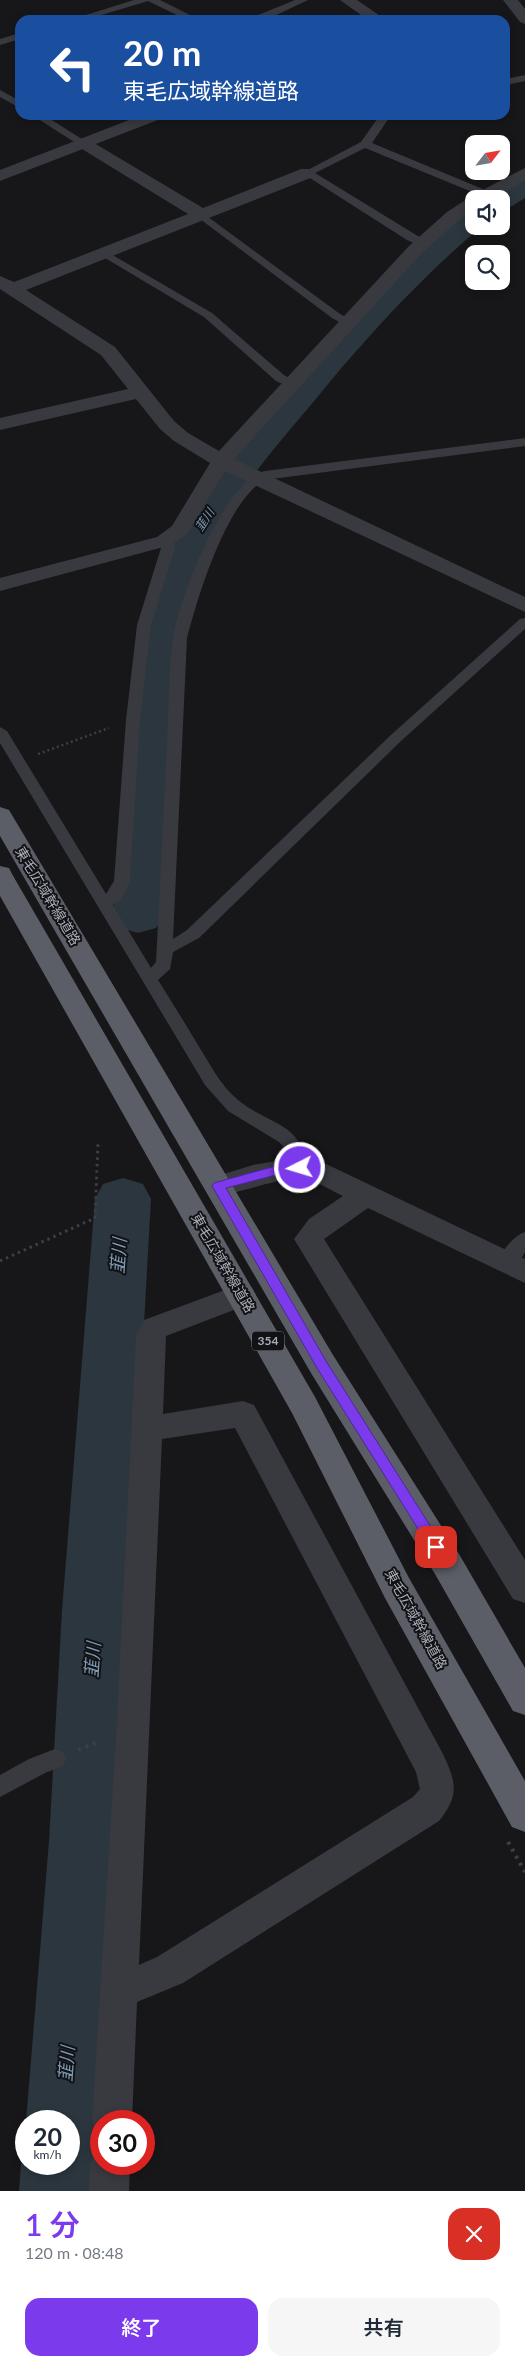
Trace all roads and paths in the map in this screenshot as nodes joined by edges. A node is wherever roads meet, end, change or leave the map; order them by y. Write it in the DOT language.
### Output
graph roads {
  1 [pos="144,0"];
  2 [pos="152,0"];
  3 [pos="303,0"];
  4 [pos="347,0"];
  5 [pos="510,0"];
  6 [pos="92,15"];
  7 [pos="184,15"];
  8 [pos="269,15"];
  9 [pos="370,15"];
  10 [pos="525,19"];
  11 [pos="15,38"];
  12 [pos="0,42"];
  13 [pos="525,78"];
  14 [pos="510,81"];
  15 [pos="0,93"];
  16 [pos="15,102"];
  17 [pos="45,120"];
  18 [pos="144,120"];
  19 [pos="382,120"];
  20 [pos="83,144"];
  21 [pos="364,144"];
  22 [pos="307,173"];
  23 [pos="525,173"];
  24 [pos="0,176"];
  25 [pos="494,190"];
  26 [pos="465,191"];
  27 [pos="465,208"];
  28 [pos="200,214"];
  29 [pos="422,243"];
  30 [pos="104,253"];
  31 [pos="6,285"];
  32 [pos="349,322"];
  33 [pos="293,384"];
  34 [pos="139,392"];
  35 [pos="0,424"];
  36 [pos="525,442"];
  37 [pos="224,463"];
  38 [pos="252,476"];
  39 [pos="164,541"];
  40 [pos="0,585"];
  41 [pos="525,605"];
  42 [pos="525,622"];
  43 [pos="133,720"];
  44 [pos="0,731"];
  45 [pos="18,761"];
  46 [pos="0,815"];
  47 [pos="0,874"];
  48 [pos="104,903"];
  49 [pos="164,949"];
  50 [pos="149,978"];
  51 [pos="98,1143"];
  52 [pos="300,1168"];
  53 [pos="218,1186"];
  54 [pos="365,1194"];
  55 [pos="525,1239"];
  56 [pos="0,1261"];
  57 [pos="516,1267"];
  58 [pos="241,1294"];
  59 [pos="147,1429"];
  60 [pos="525,1589"];
  61 [pos="525,1700"];
  62 [pos="106,1739"];
  63 [pos="54,1759"];
  64 [pos="0,1787"];
  65 [pos="525,1815"];
  66 [pos="119,1989"];
  67 [pos="113,2110"];
  68 [pos="110,2175"];
  69 [pos="109,2191"];
  1 -- 6 [label="lane"];
  2 -- 7 [label="lane"];
  3 -- 8 [label="lane"];
  4 -- 9 [label="street"];
  5 -- 10 [label="street"];
  11 -- 12 [label="lane"];
  13 -- 14 [label="lane"];
  15 -- 16 [label="lane"];
  17 -- 20 [label="lane"];
  18 -- 20 [label="street"];
  19 -- 21 [label="lane"];
  20 -- 24 [label="street"];
  20 -- 28 [label="street"];
  21 -- 22 [label="lane"];
  21 -- 26 [label="lane"];
  22 -- 28 [label="street"];
  22 -- 29 [label="lane"];
  23 -- 25 [label="street"];
  27 -- 29 [label="street"];
  28 -- 30 [label="street"];
  28 -- 32 [label="lane"];
  29 -- 32 [label="street"];
  30 -- 31 [label="street"];
  30 -- 33 [label="lane"];
  31 -- 34 [label="street"];
  32 -- 33 [label="street"];
  33 -- 37 [label="street"];
  34 -- 35 [label="street"];
  34 -- 37 [label="street"];
  36 -- 38 [label="lane"];
  37 -- 38 [label="street"];
  37 -- 39 [label="street"];
  38 -- 41 [label="street"];
  38 -- 49 [label="lane"];
  39 -- 40 [label="street"];
  39 -- 43 [label="lane"];
  42 -- 49 [label="lane"];
  43 -- 45 [label="path"];
  43 -- 48 [label="lane"];
  44 -- 45 [label="lane"];
  45 -- 48 [label="lane"];
  46 -- 53 [label="highway, 東毛広域幹線道路 / 354"];
  47 -- 58 [label="highway, 東毛広域幹線道路 / 354"];
  48 -- 50 [label="lane"];
  49 -- 50 [label="lane"];
  50 -- 52 [label="lane"];
  51 -- 56 [label="path"];
  52 -- 53 [label="street"];
  52 -- 54 [label="street"];
  53 -- 61 [label="highway, 東毛広域幹線道路 / 354"];
  54 -- 57 [label="street"];
  54 -- 60 [label="street"];
  55 -- 57 [label="lane"];
  58 -- 59 [label="street"];
  58 -- 65 [label="highway, 東毛広域幹線道路 / 354"];
  59 -- 66 [label="street"];
  59 -- 66 [label="street"];
  62 -- 63 [label="path"];
  63 -- 64 [label="lane"];
  66 -- 67 [label="street"];
  68 -- 69 [label="street"];
}
